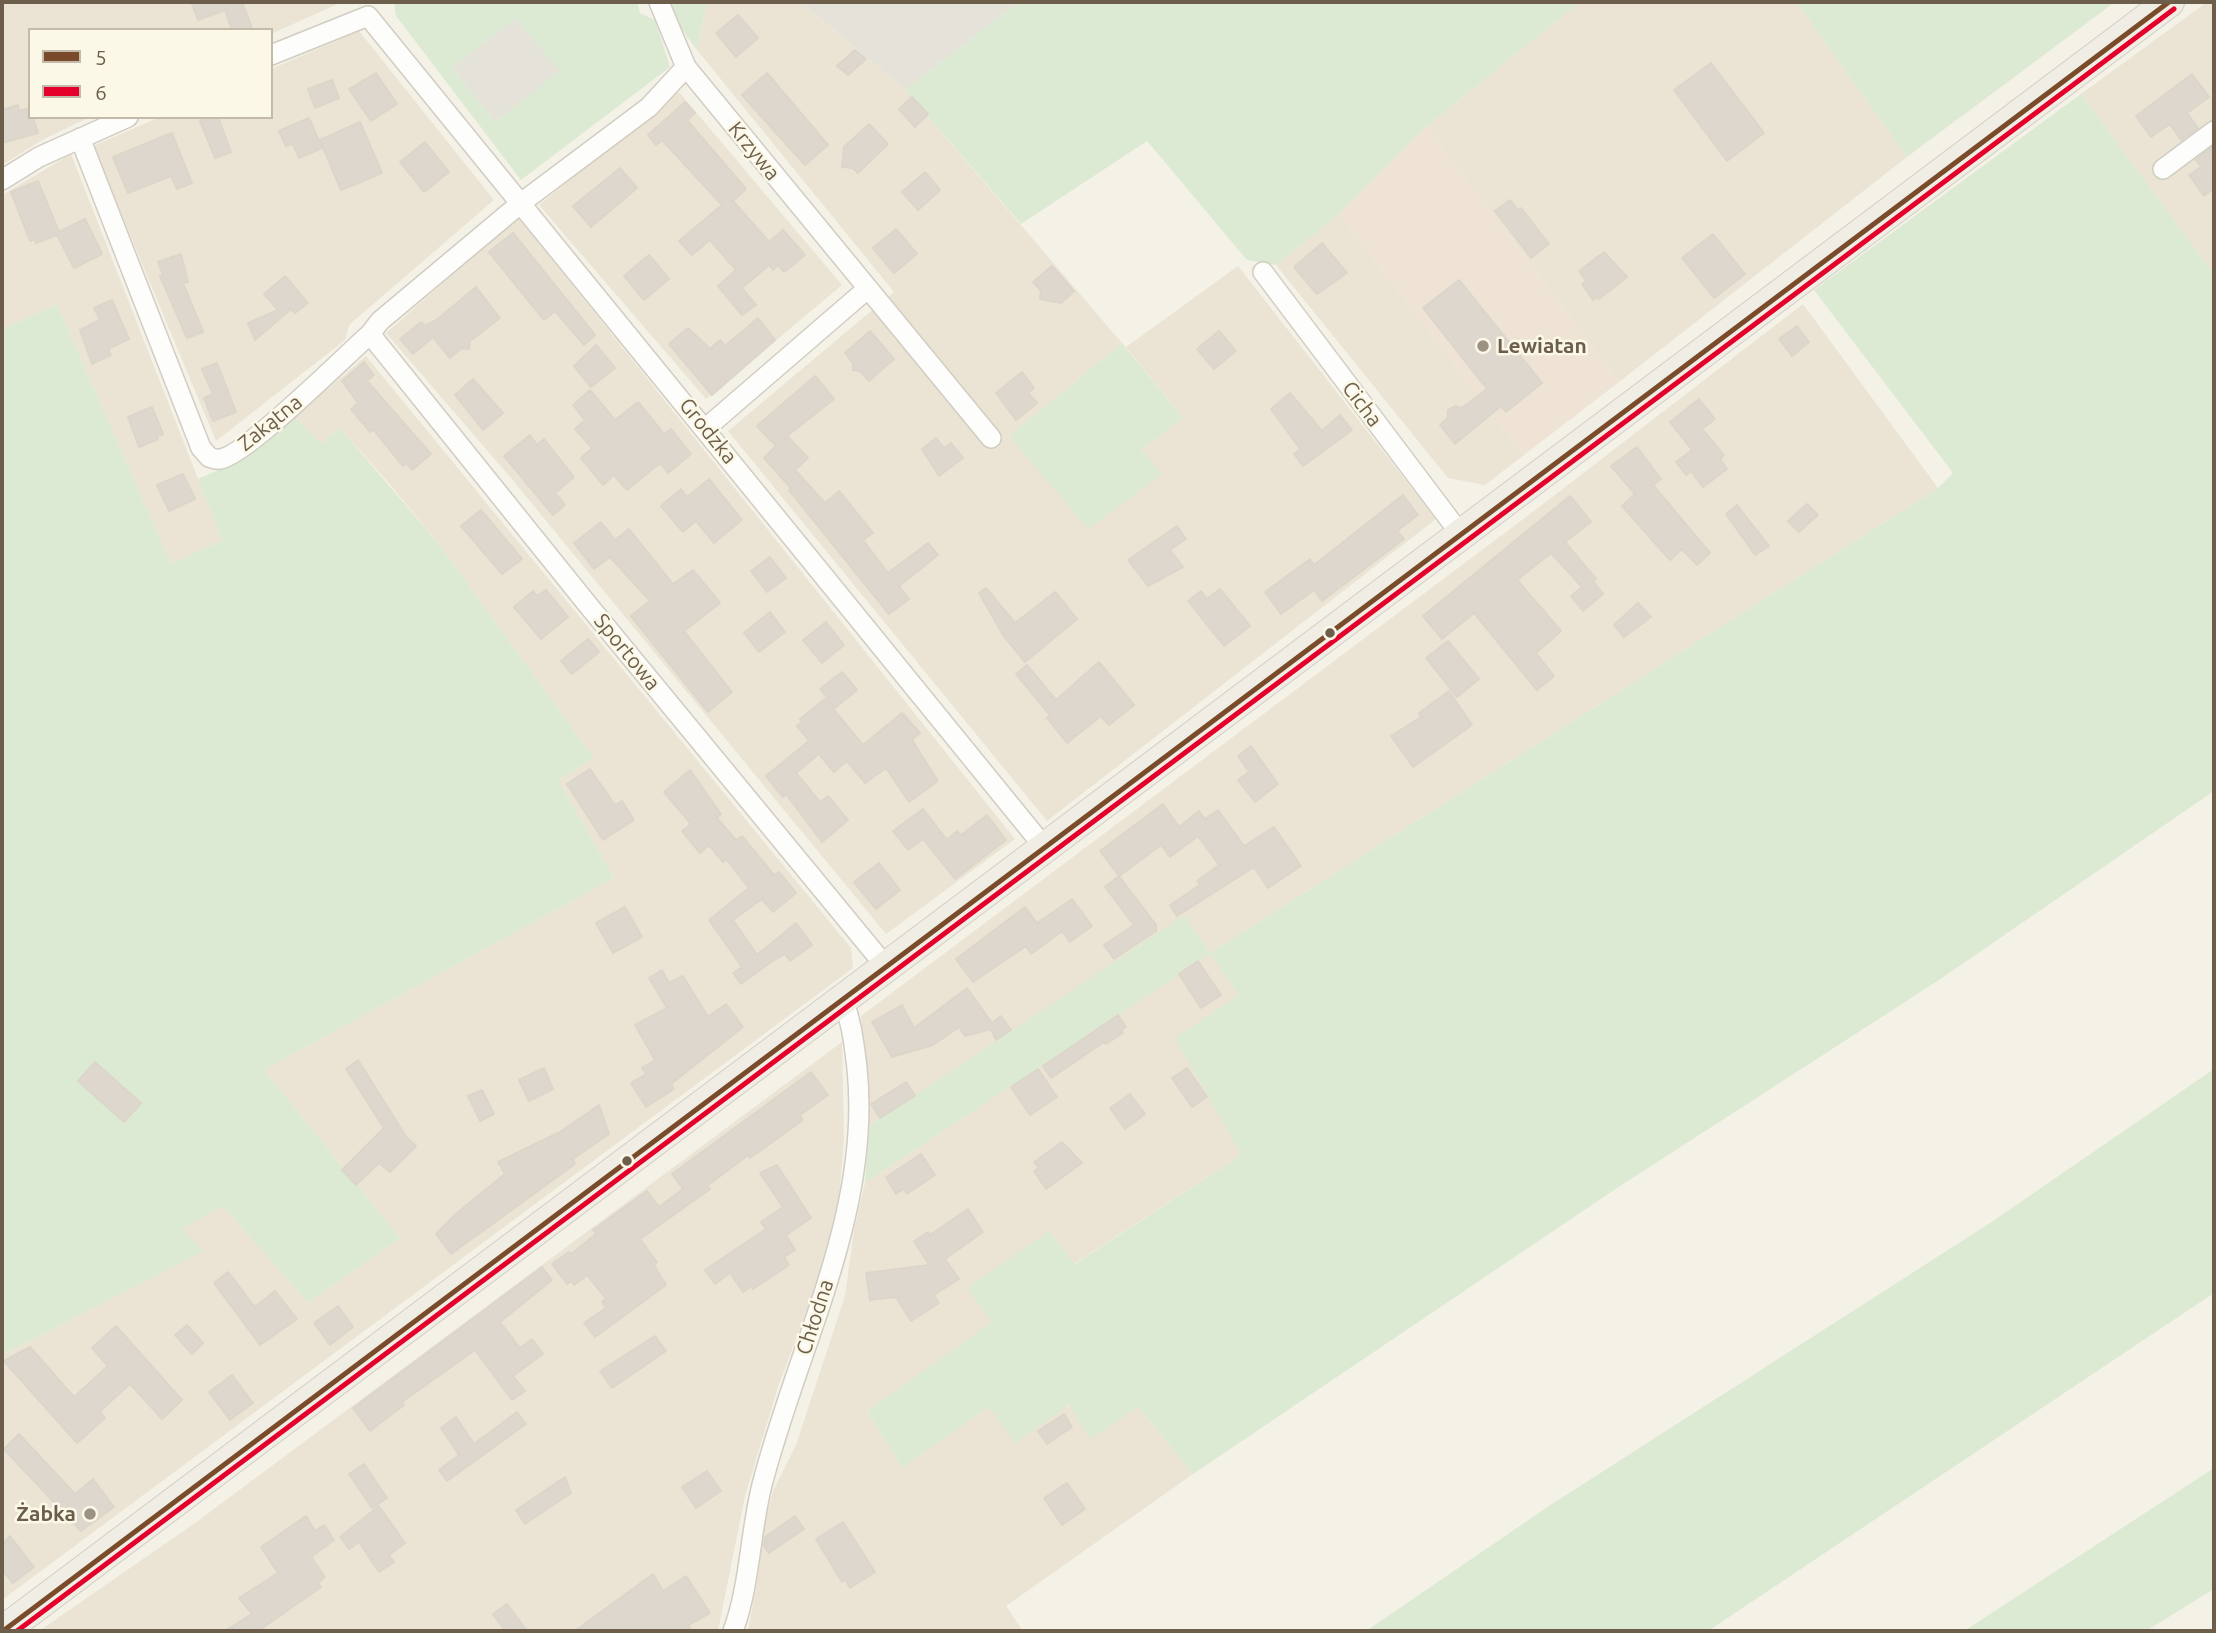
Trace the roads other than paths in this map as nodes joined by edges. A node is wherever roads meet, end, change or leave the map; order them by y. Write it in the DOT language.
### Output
graph roads {
  1 [pos="659,2"];
  2 [pos="2169,2"];
  3 [pos="370,9"];
  4 [pos="273,54"];
  5 [pos="685,67"];
  6 [pos="123,119"];
  7 [pos="2214,131"];
  8 [pos="80,138"];
  9 [pos="2163,169"];
  10 [pos="2,180"];
  11 [pos="521,203"];
  12 [pos="1263,272"];
  13 [pos="866,290"];
  14 [pos="370,334"];
  15 [pos="706,428"];
  16 [pos="991,438"];
  17 [pos="1462,537"];
  18 [pos="1045,848"];
  19 [pos="887,968"];
  20 [pos="843,1000"];
  21 [pos="3,1631"];
  22 [pos="733,1631"];
  1 -- 5 [label="street, Krzywa"];
  2 -- 17 [label="main road"];
  3 -- 4 [label="street"];
  3 -- 11 [label="street, Grodzka"];
  5 -- 11 [label="street, Zakątna"];
  5 -- 13 [label="street, Krzywa"];
  6 -- 8 [label="street"];
  7 -- 9 [label="street"];
  8 -- 10 [label="street"];
  8 -- 14 [label="street, Zakątna"];
  11 -- 14 [label="street, Zakątna"];
  11 -- 15 [label="street, Grodzka"];
  12 -- 17 [label="street, Cicha"];
  13 -- 15 [label="street"];
  13 -- 16 [label="street, Krzywa"];
  14 -- 19 [label="street, Sportowa"];
  15 -- 18 [label="street, Grodzka"];
  17 -- 18 [label="main road"];
  18 -- 19 [label="main road"];
  19 -- 20 [label="main road"];
  20 -- 21 [label="main road"];
  20 -- 22 [label="street, Chłodna"];
}
